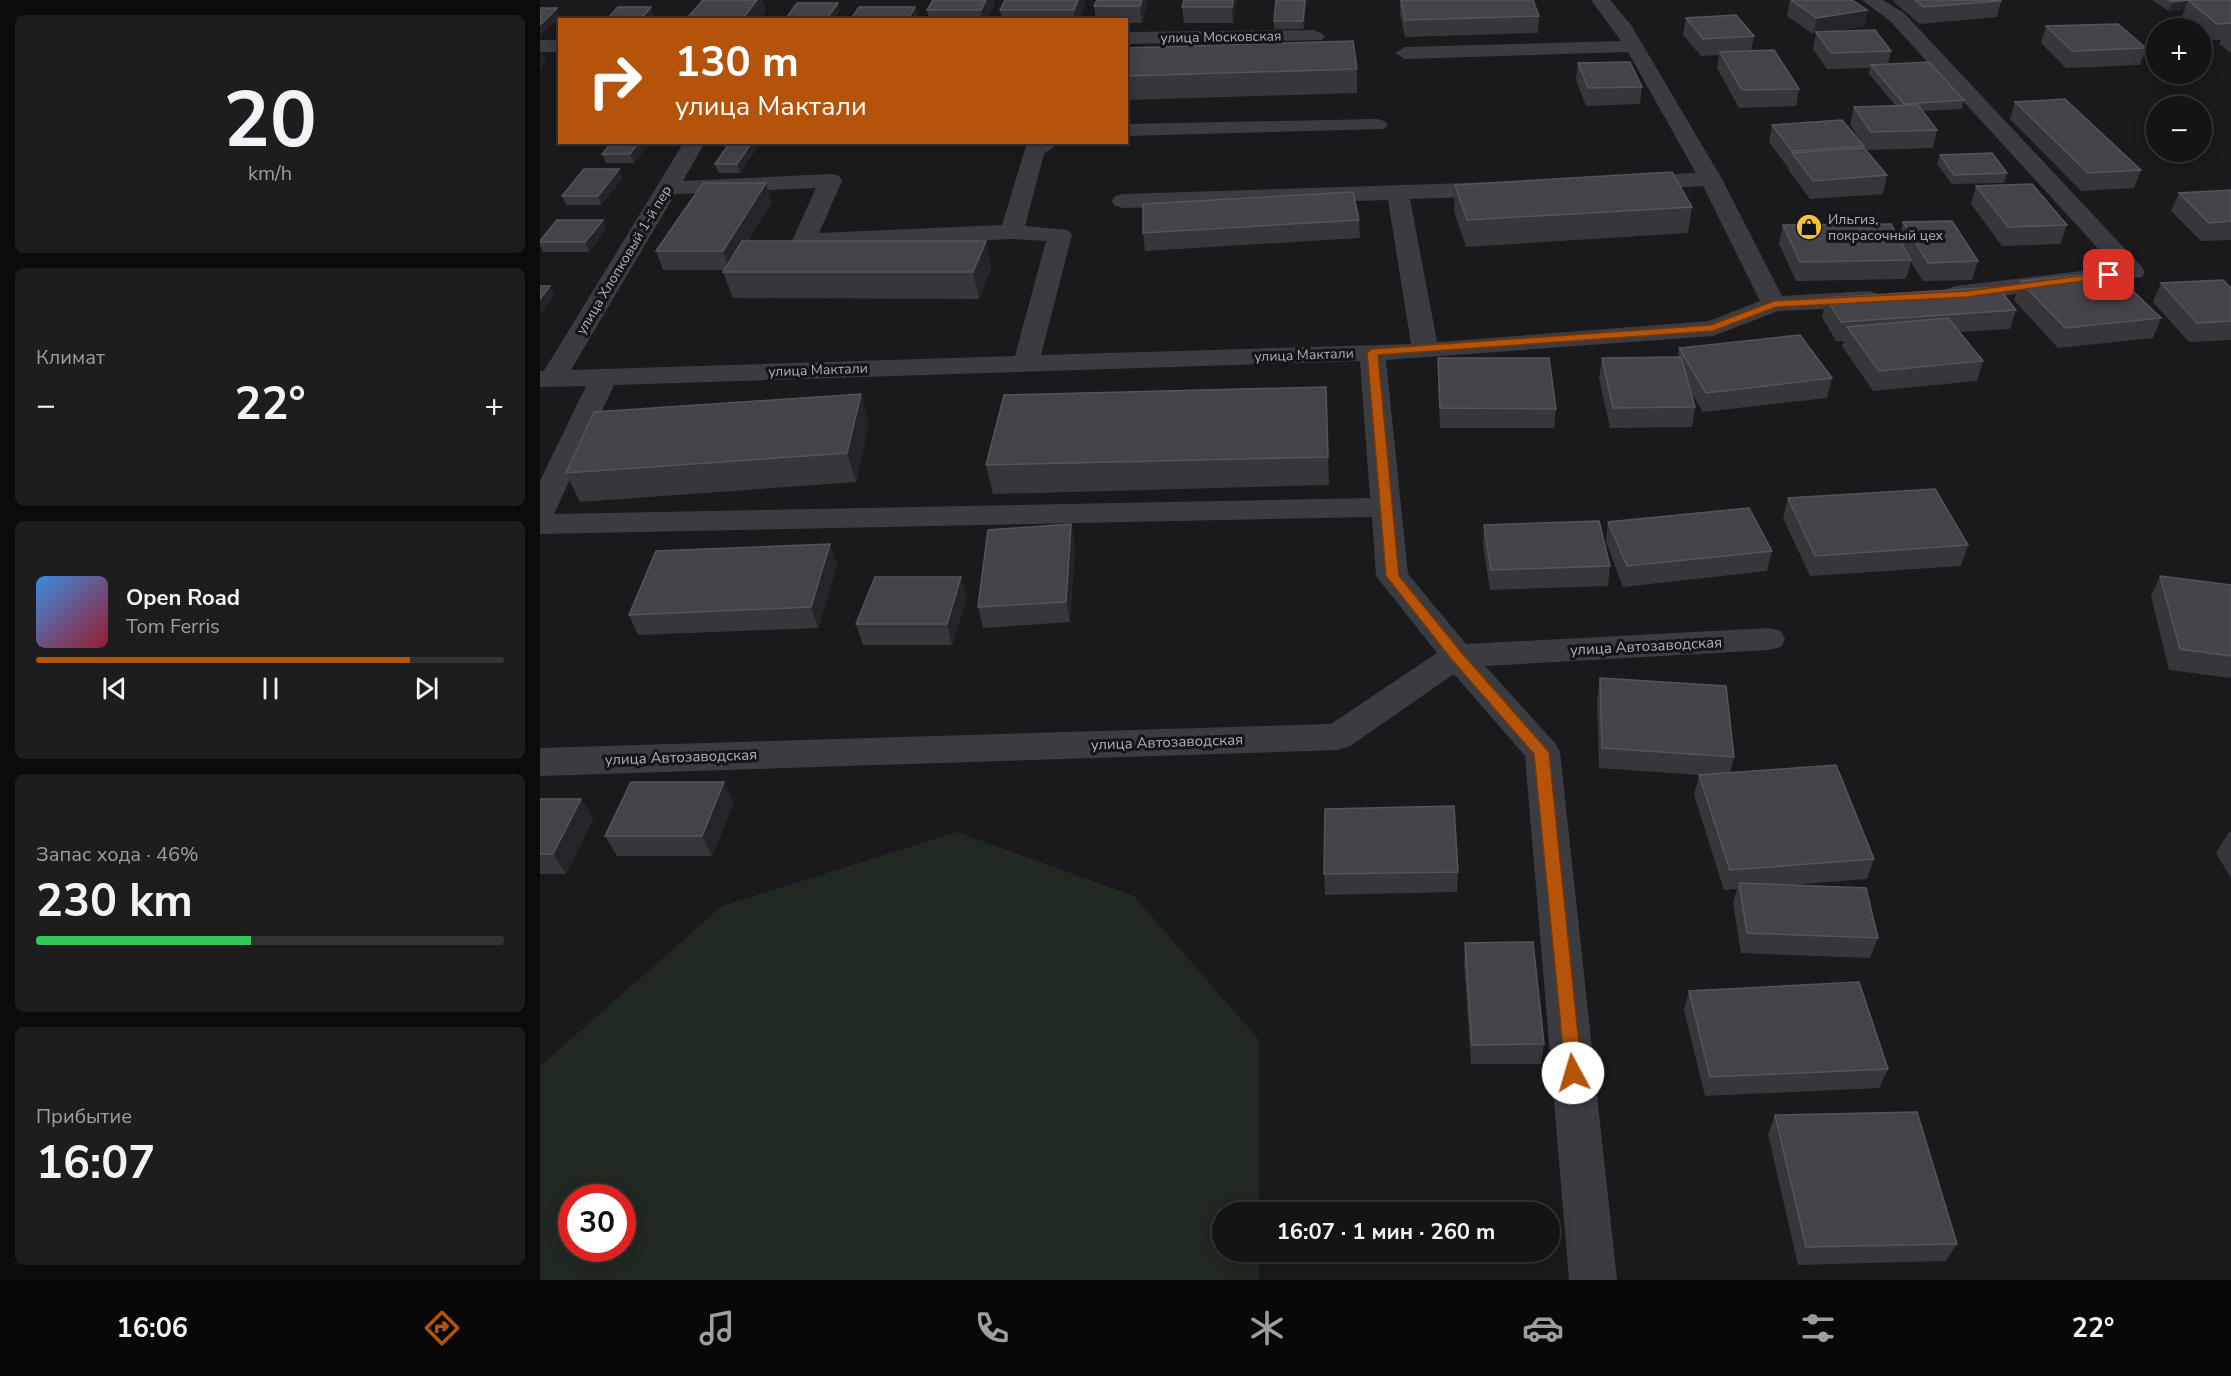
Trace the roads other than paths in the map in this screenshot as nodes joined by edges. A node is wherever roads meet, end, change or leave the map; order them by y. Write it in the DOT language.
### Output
graph roads {
  1 [pos="1600,0"];
  2 [pos="1871,0"];
  3 [pos="1315,36"];
  4 [pos="1128,38"];
  5 [pos="540,46"];
  6 [pos="558,46"];
  7 [pos="1634,46"];
  8 [pos="1405,53"];
  9 [pos="1377,125"];
  10 [pos="1128,130"];
  11 [pos="694,144"];
  12 [pos="1046,144"];
  13 [pos="1711,180"];
  14 [pos="1607,184"];
  15 [pos="667,188"];
  16 [pos="1526,188"];
  17 [pos="1398,193"];
  18 [pos="1123,201"];
  19 [pos="1012,232"];
  20 [pos="1933,296"];
  21 [pos="1899,298"];
  22 [pos="1774,304"];
  23 [pos="1425,351"];
  24 [pos="1372,352"];
  25 [pos="1026,363"];
  26 [pos="604,377"];
  27 [pos="546,378"];
  28 [pos="1386,507"];
  29 [pos="540,512"];
  30 [pos="540,524"];
  31 [pos="1769,639"];
  32 [pos="1457,656"];
  33 [pos="540,762"];
  34 [pos="1593,1280"];
  1 -- 7 [label="street"];
  2 -- 20 [label="street"];
  3 -- 4 [label="street, улица Московская"];
  5 -- 6 [label="street"];
  7 -- 8 [label="street"];
  7 -- 13 [label="street"];
  9 -- 10 [label="street"];
  11 -- 15 [label="street, улица Хлопковый 1-й пер"];
  12 -- 19 [label="street"];
  13 -- 14 [label="street"];
  13 -- 22 [label="street"];
  15 -- 19 [label="street"];
  15 -- 27 [label="street, улица Хлопковый 1-й пер"];
  16 -- 17 [label="street"];
  17 -- 18 [label="street"];
  17 -- 23 [label="street"];
  19 -- 25 [label="street"];
  21 -- 22 [label="street, улица Мактали"];
  22 -- 23 [label="street, улица Мактали"];
  23 -- 24 [label="street, улица Мактали"];
  24 -- 25 [label="street, улица Мактали"];
  24 -- 28 [label="street"];
  25 -- 26 [label="street, улица Мактали"];
  26 -- 27 [label="street, улица Мактали"];
  26 -- 29 [label="street"];
  28 -- 30 [label="street"];
  28 -- 32 [label="street"];
  31 -- 32 [label="street, улица Автозаводская"];
  32 -- 33 [label="street, улица Автозаводская"];
  32 -- 34 [label="street"];
}
